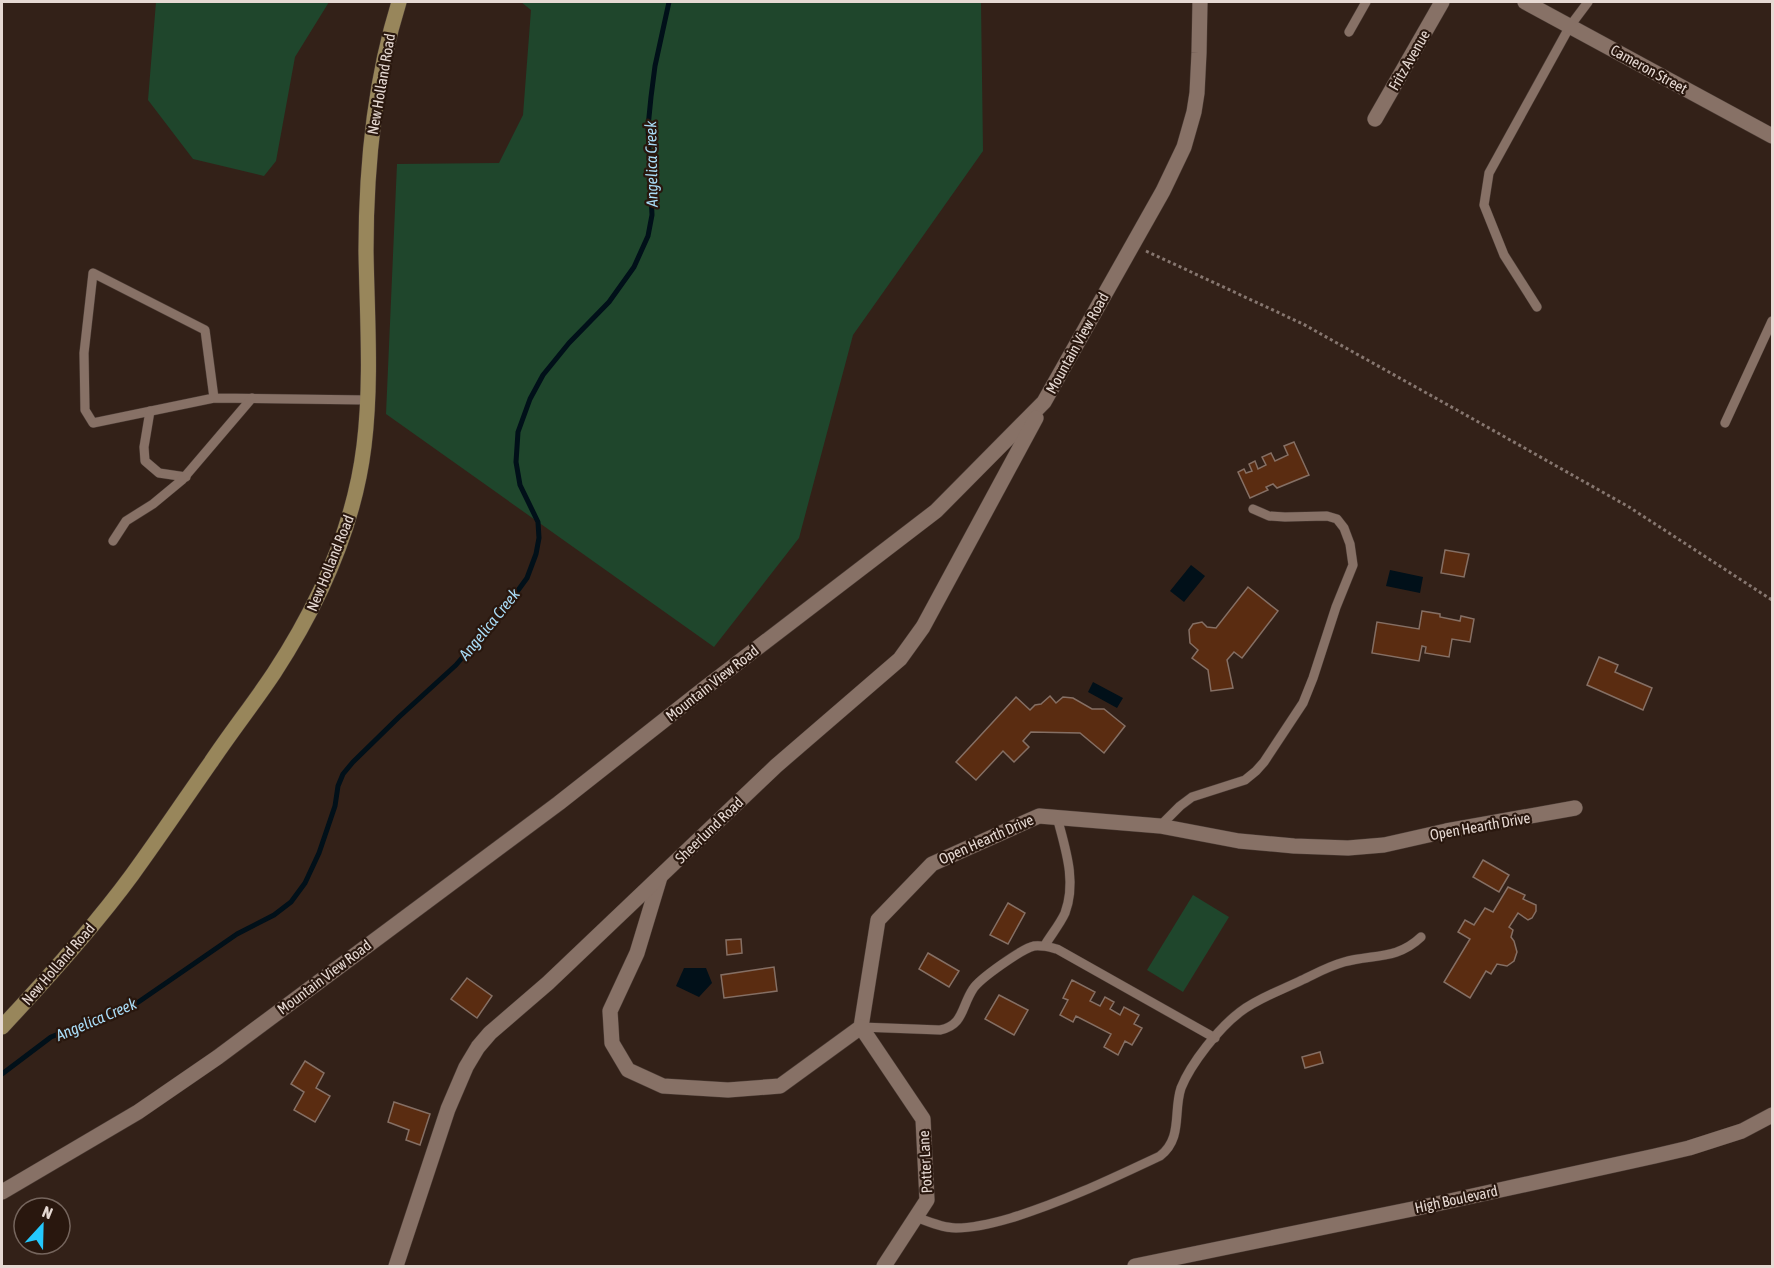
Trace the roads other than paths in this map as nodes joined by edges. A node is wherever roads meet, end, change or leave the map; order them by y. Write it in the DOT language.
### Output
graph roads {
  1 [pos="399,2"];
  2 [pos="1200,2"];
  3 [pos="1366,2"];
  4 [pos="1442,2"];
  5 [pos="1525,2"];
  6 [pos="1588,2"];
  7 [pos="1570,26"];
  8 [pos="1349,32"];
  9 [pos="1376,119"];
  10 [pos="1773,136"];
  11 [pos="1538,307"];
  12 [pos="1773,321"];
  13 [pos="214,398"];
  14 [pos="252,398"];
  15 [pos="368,400"];
  16 [pos="1044,402"];
  17 [pos="150,411"];
  18 [pos="1725,423"];
  19 [pos="186,477"];
  20 [pos="1253,509"];
  21 [pos="113,541"];
  22 [pos="1575,808"];
  23 [pos="1057,817"];
  24 [pos="1160,825"];
  25 [pos="660,877"];
  26 [pos="1421,937"];
  27 [pos="1045,945"];
  28 [pos="2,1027"];
  29 [pos="861,1028"];
  30 [pos="1215,1038"];
  31 [pos="1773,1115"];
  32 [pos="2,1192"];
  33 [pos="916,1217"];
  34 [pos="396,1266"];
  35 [pos="885,1266"];
  36 [pos="1135,1266"];
  1 -- 15 [label="main road, New Holland Road"];
  2 -- 16 [label="street, Mountain View Road"];
  3 -- 8 [label="lane"];
  4 -- 9 [label="street, Fritz Avenue"];
  5 -- 7 [label="street, Cameron Street"];
  6 -- 7 [label="lane"];
  7 -- 10 [label="street, Cameron Street"];
  7 -- 11 [label="lane"];
  12 -- 18 [label="lane"];
  13 -- 14 [label="lane"];
  13 -- 17 [label="lane"];
  13 -- 17 [label="lane"];
  14 -- 15 [label="lane"];
  14 -- 19 [label="lane"];
  15 -- 28 [label="main road, New Holland Road"];
  16 -- 25 [label="street, Sheerlund Road"];
  16 -- 32 [label="street, Mountain View Road"];
  17 -- 19 [label="lane"];
  19 -- 21 [label="lane"];
  20 -- 24 [label="lane"];
  22 -- 24 [label="street, Open Hearth Drive"];
  23 -- 24 [label="street, Open Hearth Drive"];
  23 -- 27 [label="lane"];
  23 -- 29 [label="street, Open Hearth Drive"];
  25 -- 29 [label="street"];
  25 -- 34 [label="street, Sheerlund Road"];
  26 -- 30 [label="lane"];
  27 -- 29 [label="lane"];
  27 -- 30 [label="lane"];
  29 -- 33 [label="street, Potter Lane"];
  30 -- 33 [label="lane"];
  31 -- 36 [label="street, High Boulevard"];
  33 -- 35 [label="street, Potter Lane"];
}
